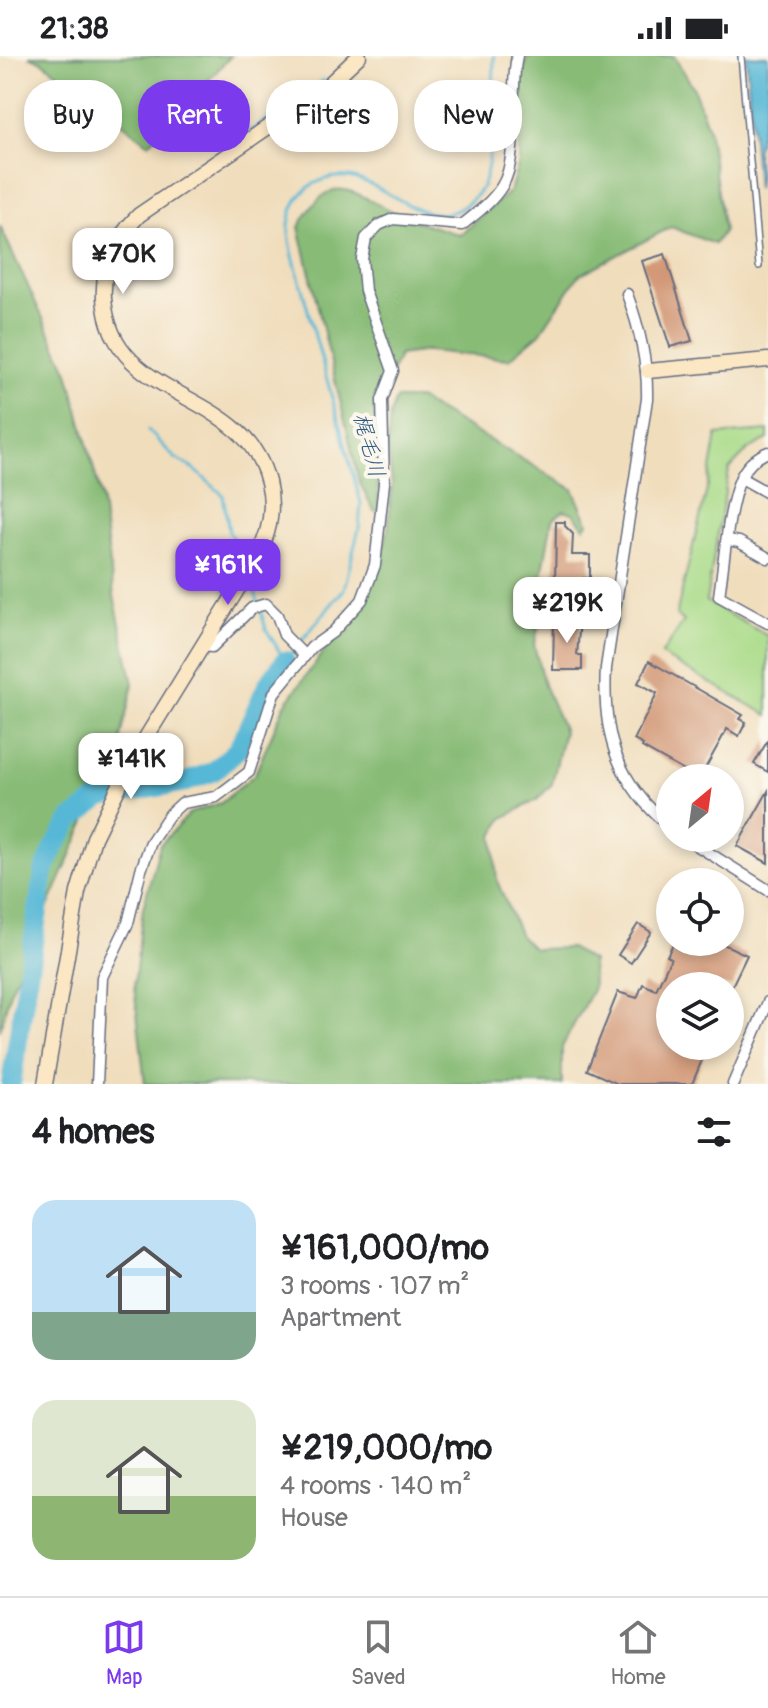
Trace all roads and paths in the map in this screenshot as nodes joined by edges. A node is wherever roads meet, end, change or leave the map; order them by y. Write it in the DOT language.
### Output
graph roads {
  1 [pos="359,56"];
  2 [pos="517,56"];
  3 [pos="741,56"];
  4 [pos="759,266"];
  5 [pos="627,294"];
  6 [pos="768,360"];
  7 [pos="648,371"];
  8 [pos="768,452"];
  9 [pos="741,478"];
  10 [pos="768,493"];
  11 [pos="728,540"];
  12 [pos="768,558"];
  13 [pos="768,623"];
  14 [pos="203,646"];
  15 [pos="299,650"];
  16 [pos="656,814"];
  17 [pos="707,852"];
  18 [pos="768,890"];
  19 [pos="768,1002"];
  20 [pos="765,1016"];
  21 [pos="45,1084"];
  22 [pos="97,1084"];
  23 [pos="733,1084"];
  1 -- 14 [label="street"];
  2 -- 15 [label="street"];
  3 -- 4 [label="lane"];
  5 -- 7 [label="street"];
  6 -- 7 [label="street"];
  7 -- 16 [label="street"];
  8 -- 9 [label="street"];
  9 -- 10 [label="street"];
  9 -- 11 [label="street"];
  11 -- 12 [label="street"];
  11 -- 13 [label="street"];
  14 -- 15 [label="street"];
  14 -- 21 [label="street"];
  15 -- 22 [label="street"];
  17 -- 18 [label="street"];
  19 -- 20 [label="street"];
  20 -- 23 [label="street"];
}
